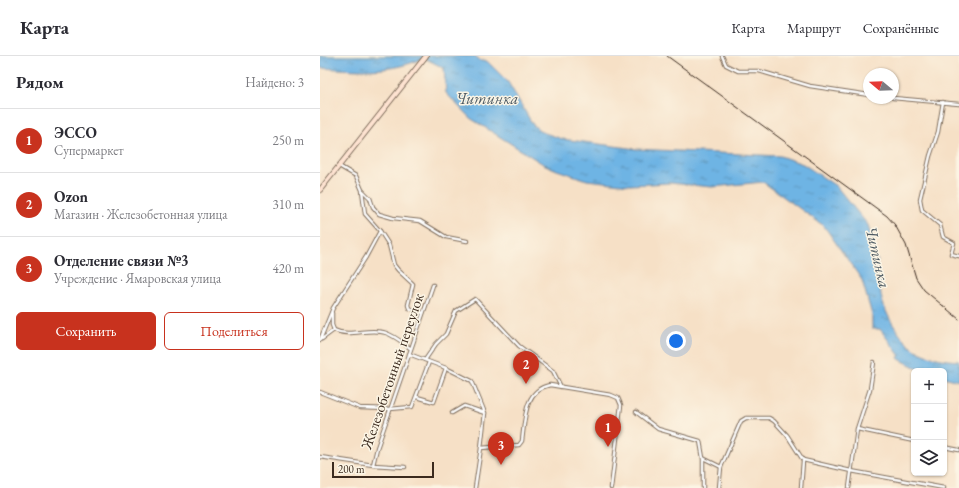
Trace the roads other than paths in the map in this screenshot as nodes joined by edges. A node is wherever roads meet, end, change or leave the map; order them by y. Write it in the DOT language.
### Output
graph roads {
  1 [pos="426,56"];
  2 [pos="722,56"];
  3 [pos="863,94"];
  4 [pos="899,98"];
  5 [pos="943,102"];
  6 [pos="959,104"];
  7 [pos="339,166"];
  8 [pos="320,190"];
  9 [pos="362,190"];
  10 [pos="380,231"];
  11 [pos="467,241"];
  12 [pos="959,256"];
  13 [pos="433,285"];
  14 [pos="332,311"];
  15 [pos="423,313"];
  16 [pos="334,330"];
  17 [pos="320,340"];
  18 [pos="410,348"];
  19 [pos="409,354"];
  20 [pos="425,360"];
  21 [pos="429,362"];
  22 [pos="874,362"];
  23 [pos="446,368"];
  24 [pos="561,387"];
  25 [pos="320,392"];
  26 [pos="417,396"];
  27 [pos="390,409"];
  28 [pos="636,412"];
  29 [pos="452,413"];
  30 [pos="485,413"];
  31 [pos="857,429"];
  32 [pos="911,440"];
  33 [pos="481,448"];
  34 [pos="947,448"];
  35 [pos="959,450"];
  36 [pos="320,457"];
  37 [pos="703,458"];
  38 [pos="803,460"];
  39 [pos="373,465"];
  40 [pos="405,467"];
  41 [pos="721,467"];
  42 [pos="851,471"];
  43 [pos="914,482"];
  44 [pos="475,488"];
  45 [pos="611,488"];
  46 [pos="703,488"];
  47 [pos="719,488"];
  48 [pos="801,488"];
  49 [pos="849,488"];
  50 [pos="913,488"];
  51 [pos="944,488"];
  1 -- 7 [label="main road"];
  2 -- 3 [label="street"];
  4 -- 5 [label="street"];
  5 -- 6 [label="street"];
  5 -- 12 [label="street"];
  7 -- 8 [label="main road"];
  7 -- 9 [label="street"];
  9 -- 10 [label="street"];
  9 -- 11 [label="street"];
  10 -- 14 [label="street"];
  10 -- 15 [label="street"];
  13 -- 15 [label="street, Железобетонный переулок"];
  14 -- 16 [label="street"];
  14 -- 17 [label="street"];
  15 -- 18 [label="street, Железобетонный переулок"];
  16 -- 17 [label="street"];
  16 -- 18 [label="street"];
  18 -- 19 [label="street, Железобетонный переулок"];
  19 -- 20 [label="street"];
  19 -- 27 [label="street, Железобетонный переулок"];
  20 -- 21 [label="street"];
  20 -- 24 [label="street"];
  21 -- 23 [label="street"];
  21 -- 26 [label="street"];
  22 -- 31 [label="street"];
  23 -- 26 [label="street"];
  23 -- 30 [label="street"];
  24 -- 33 [label="street"];
  24 -- 45 [label="street"];
  25 -- 27 [label="street"];
  26 -- 27 [label="street"];
  27 -- 39 [label="street, Железобетонный переулок"];
  28 -- 37 [label="street"];
  29 -- 30 [label="street"];
  30 -- 33 [label="street"];
  31 -- 32 [label="street"];
  31 -- 42 [label="street"];
  33 -- 44 [label="street"];
  34 -- 35 [label="street"];
  36 -- 39 [label="street"];
  37 -- 41 [label="street"];
  37 -- 46 [label="street"];
  38 -- 41 [label="street"];
  38 -- 42 [label="street"];
  38 -- 48 [label="street"];
  39 -- 40 [label="street"];
  41 -- 47 [label="street"];
  42 -- 43 [label="street"];
  42 -- 49 [label="street"];
  43 -- 50 [label="street"];
  43 -- 51 [label="street"];
}
